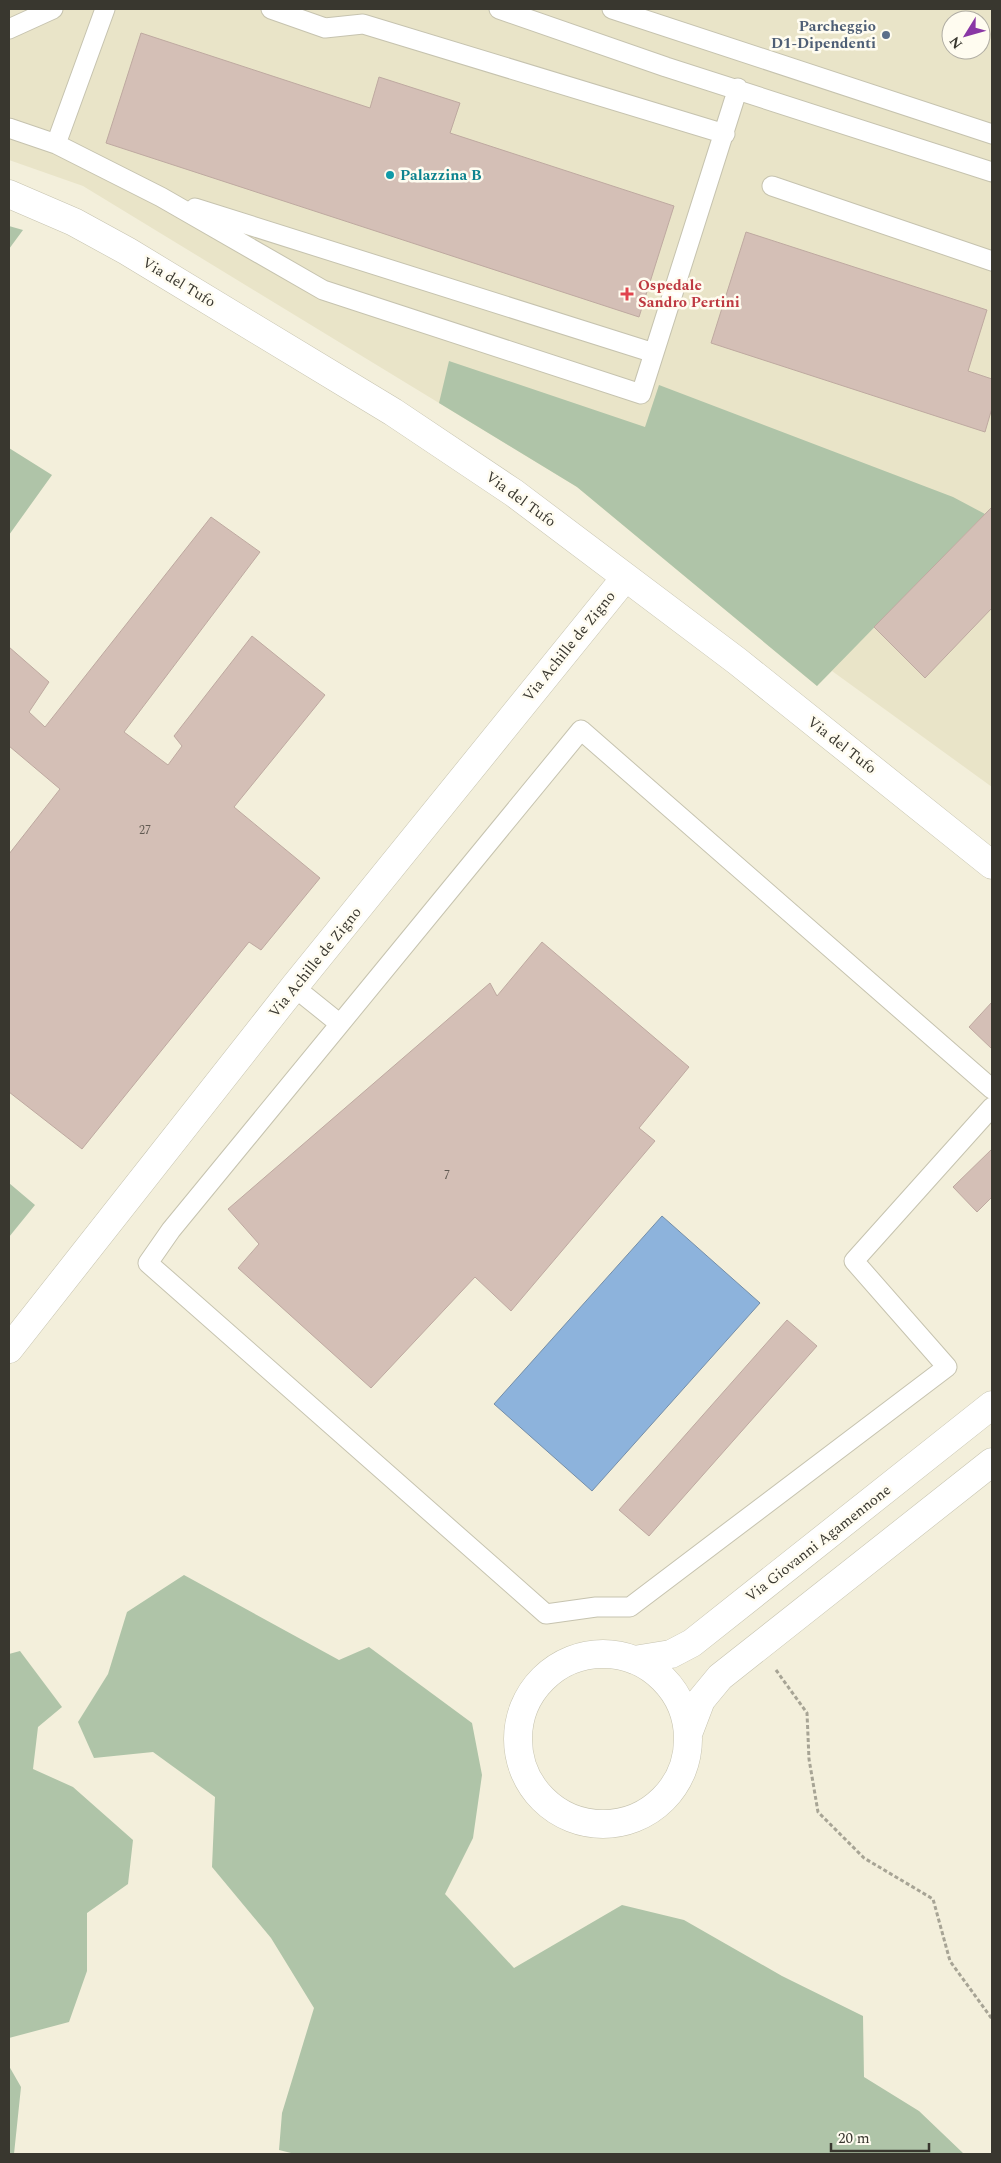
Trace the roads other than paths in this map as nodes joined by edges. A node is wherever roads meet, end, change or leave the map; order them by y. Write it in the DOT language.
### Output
graph roads {
  1 [pos="54,9"];
  2 [pos="105,9"];
  3 [pos="271,9"];
  4 [pos="499,9"];
  5 [pos="612,9"];
  6 [pos="9,29"];
  7 [pos="738,88"];
  8 [pos="992,121"];
  9 [pos="956,122"];
  10 [pos="9,128"];
  11 [pos="725,134"];
  12 [pos="992,134"];
  13 [pos="56,144"];
  14 [pos="992,172"];
  15 [pos="772,186"];
  16 [pos="9,194"];
  17 [pos="161,198"];
  18 [pos="992,262"];
  19 [pos="654,353"];
  20 [pos="625,578"];
  21 [pos="992,865"];
  22 [pos="294,987"];
  23 [pos="340,1024"];
  24 [pos="992,1088"];
  25 [pos="992,1107"];
  26 [pos="9,1348"];
  27 [pos="992,1405"];
  28 [pos="992,1462"];
  29 [pos="870,1502"];
  30 [pos="898,1535"];
  31 [pos="634,1660"];
  32 [pos="688,1734"];
  1 -- 6 [label="lane"];
  2 -- 13 [label="lane"];
  3 -- 11 [label="lane"];
  4 -- 7 [label="lane"];
  5 -- 9 [label="lane"];
  7 -- 11 [label="lane"];
  7 -- 14 [label="lane"];
  8 -- 9 [label="lane"];
  9 -- 12 [label="lane"];
  10 -- 13 [label="lane"];
  11 -- 19 [label="lane"];
  13 -- 17 [label="lane"];
  15 -- 18 [label="lane"];
  16 -- 20 [label="street, Via del Tufo"];
  17 -- 19 [label="lane"];
  17 -- 19 [label="lane"];
  20 -- 21 [label="street, Via del Tufo"];
  20 -- 22 [label="street, Via Achille de Zigno"];
  22 -- 23 [label="lane"];
  22 -- 26 [label="street, Via Achille de Zigno"];
  23 -- 24 [label="lane"];
  23 -- 25 [label="lane"];
  27 -- 29 [label="street, Via Giovanni Agamennone"];
  28 -- 30 [label="street, Via Giovanni Agamennone"];
  29 -- 30 [label="street"];
  29 -- 31 [label="street, Via Giovanni Agamennone"];
  30 -- 32 [label="street, Via Giovanni Agamennone"];
  31 -- 32 [label="street, Via Giovanni Agamennone"];
  31 -- 32 [label="street, Via Giovanni Agamennone"];
}
